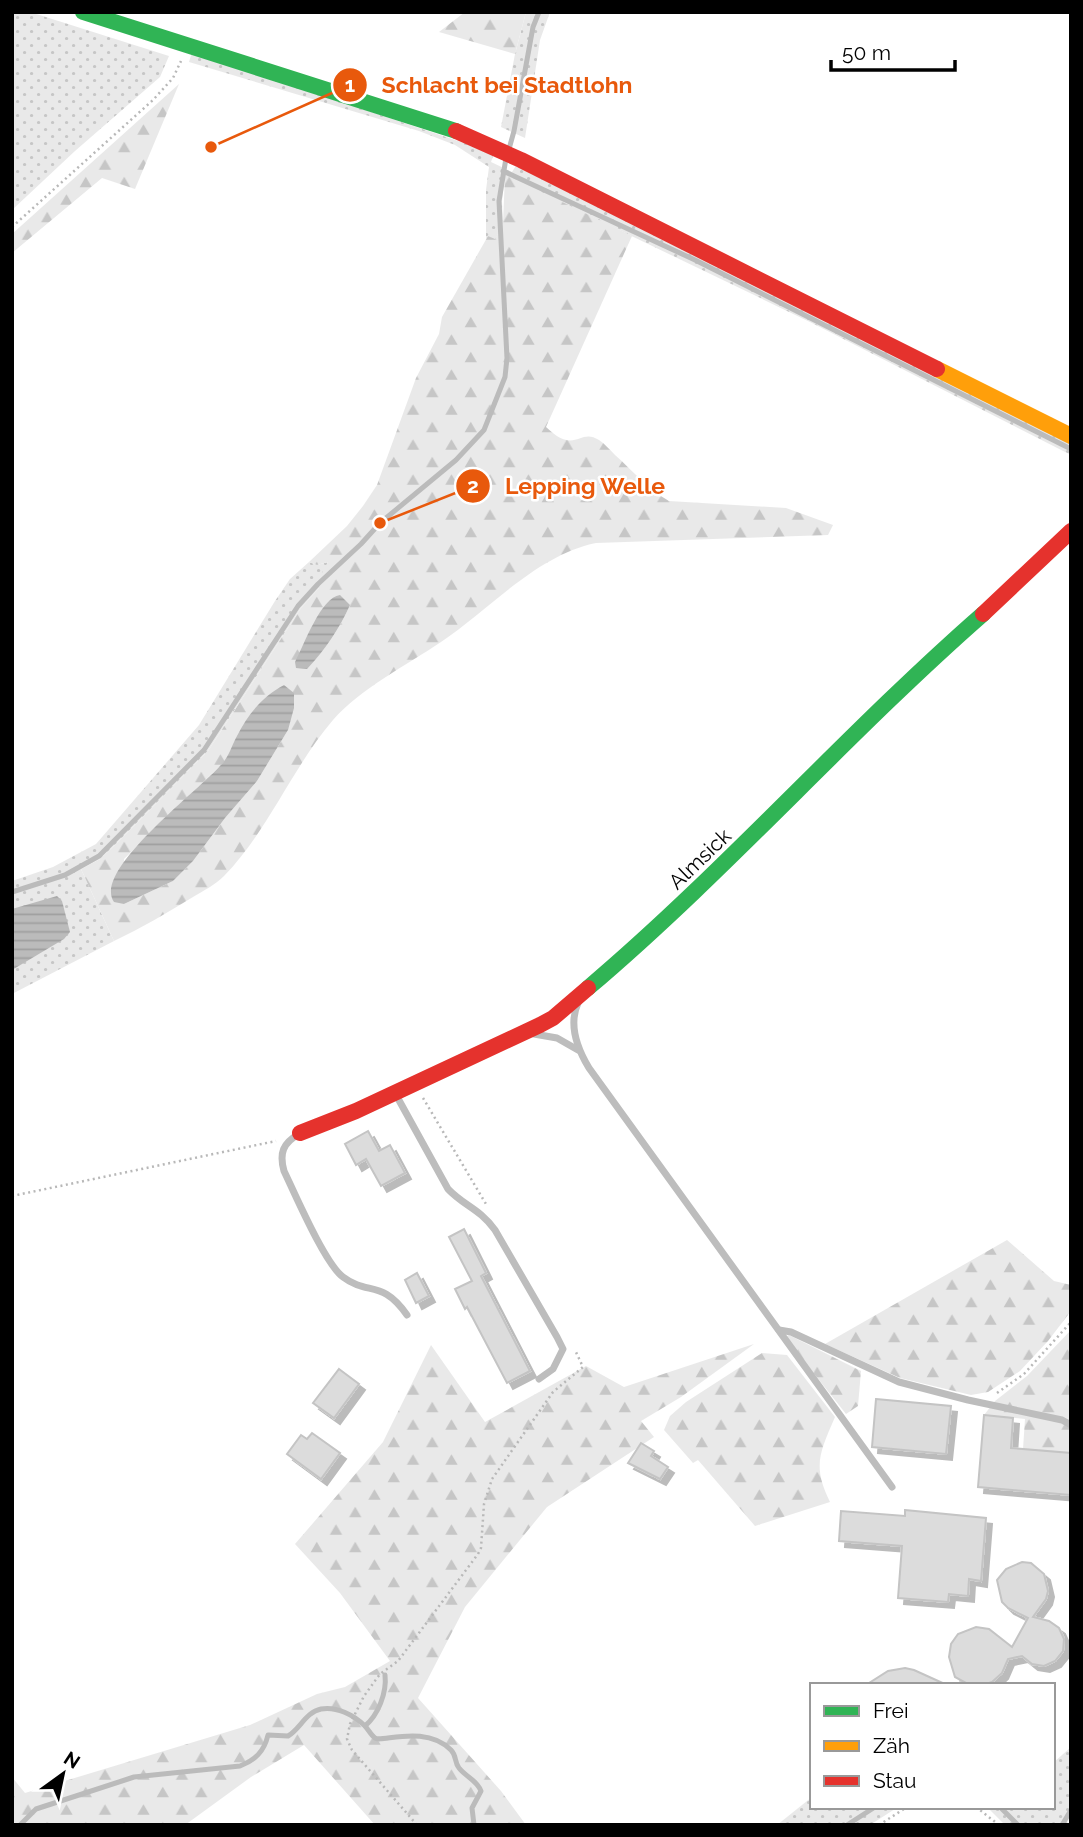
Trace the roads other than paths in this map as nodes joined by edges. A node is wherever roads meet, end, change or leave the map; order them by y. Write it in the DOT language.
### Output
graph roads {
  1 [pos="83,12"];
  2 [pos="1071,436"];
  3 [pos="1071,531"];
  4 [pos="583,993"];
  5 [pos="523,1034"];
  6 [pos="578,1050"];
  7 [pos="395,1093"];
  8 [pos="295,1136"];
  9 [pos="407,1315"];
  10 [pos="778,1330"];
  11 [pos="539,1379"];
  12 [pos="1071,1425"];
  13 [pos="892,1487"];
  1 -- 2 [label="street"];
  3 -- 4 [label="street, Almsick"];
  4 -- 5 [label="street, Almsick"];
  4 -- 6 [label="lane"];
  5 -- 6 [label="lane"];
  5 -- 7 [label="street, Almsick"];
  6 -- 10 [label="lane"];
  7 -- 8 [label="street, Almsick"];
  7 -- 11 [label="lane"];
  8 -- 9 [label="lane"];
  10 -- 12 [label="lane"];
  10 -- 13 [label="lane"];
}
